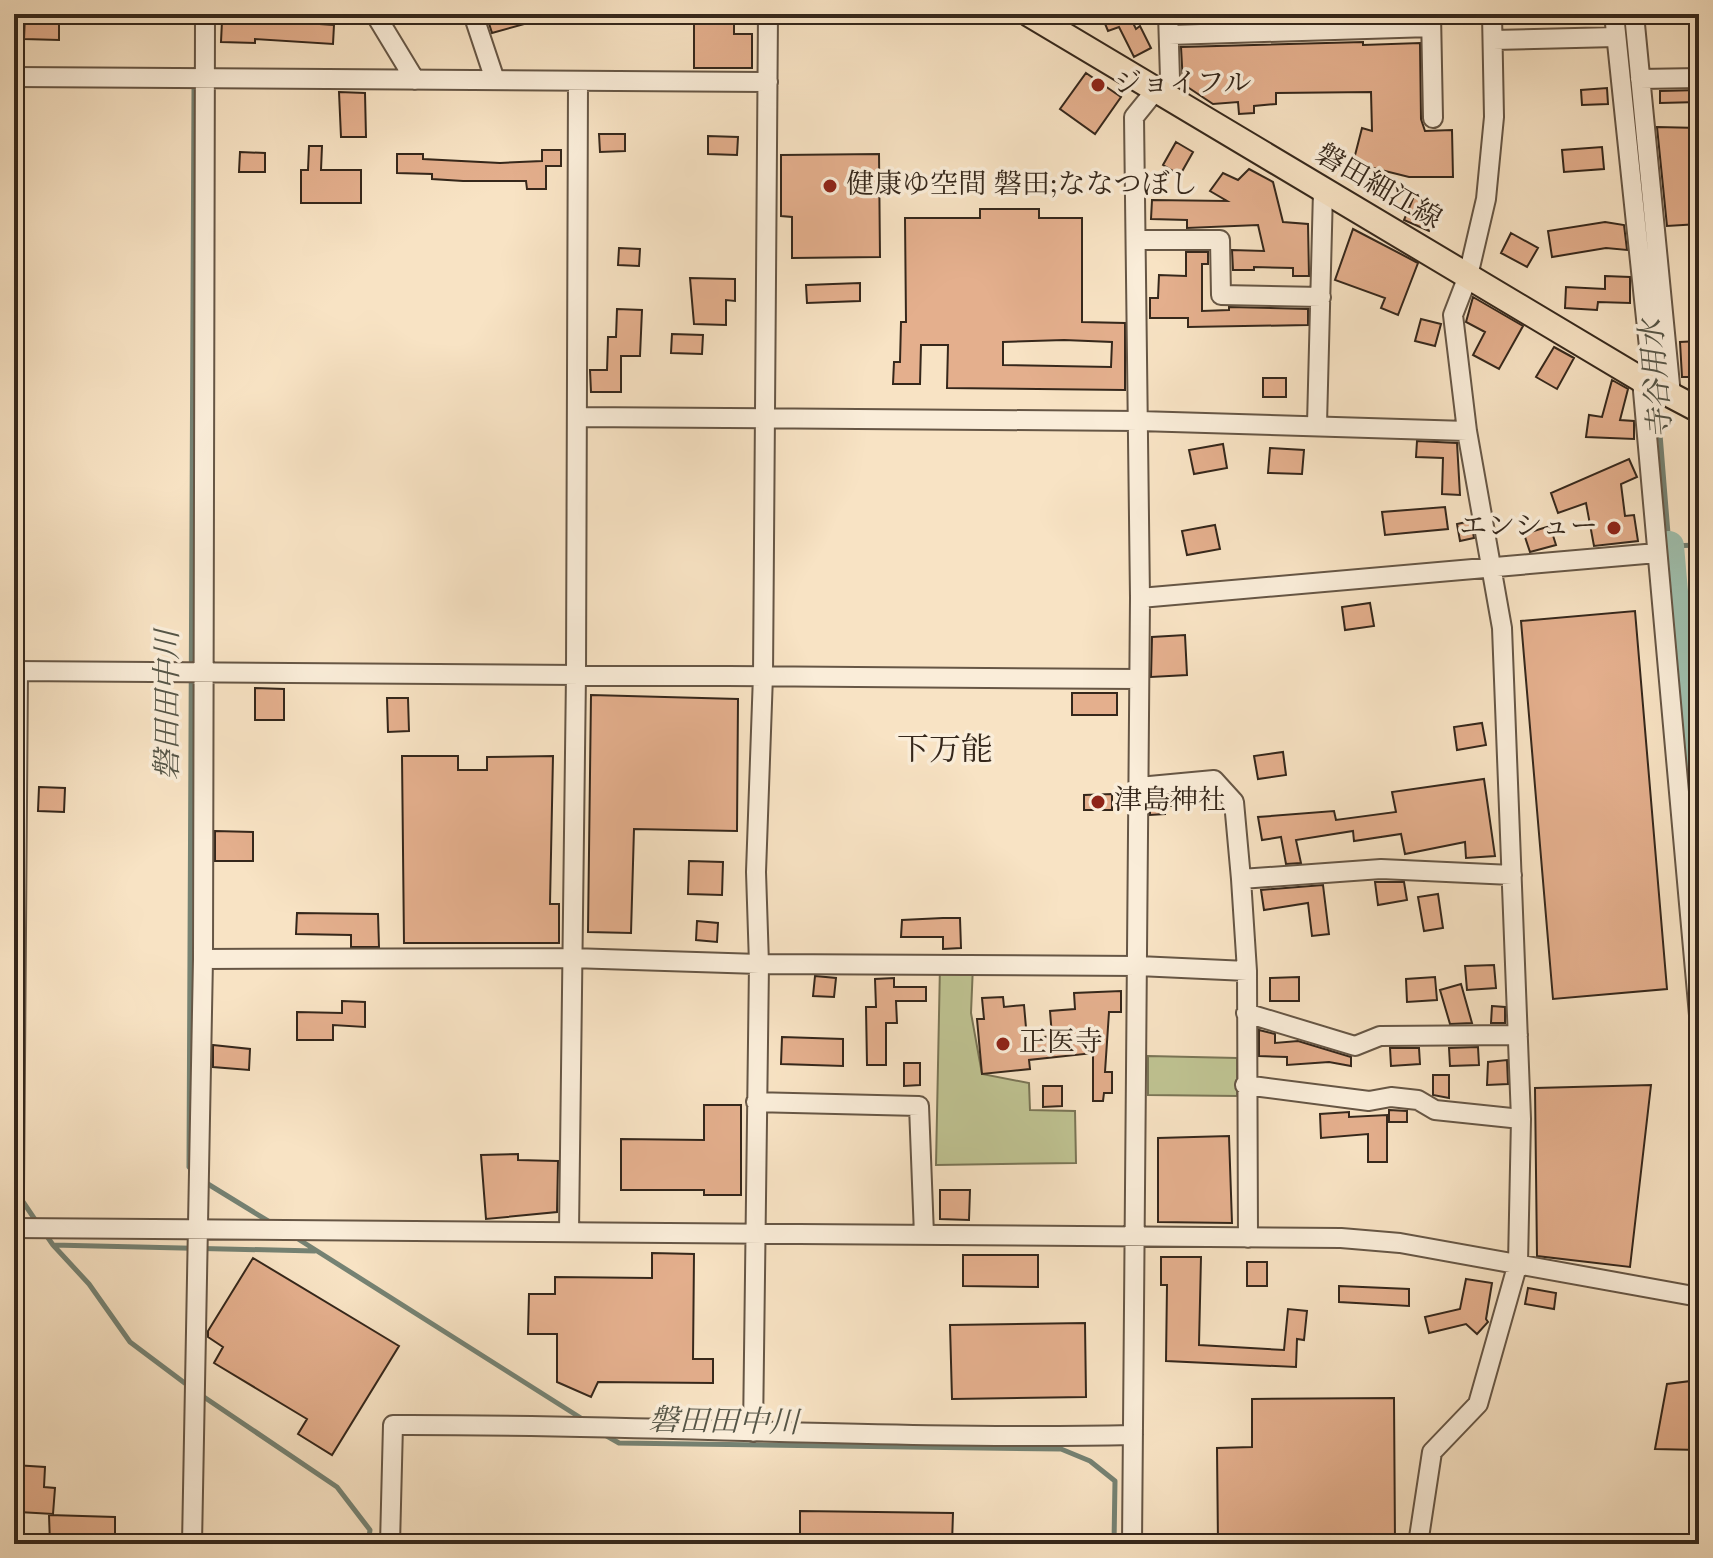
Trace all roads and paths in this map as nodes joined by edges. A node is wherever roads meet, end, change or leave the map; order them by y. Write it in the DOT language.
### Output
graph roads {
  1 [pos="205,14"];
  2 [pos="375,14"];
  3 [pos="473,14"];
  4 [pos="768,14"];
  5 [pos="1029,14"];
  6 [pos="1168,14"];
  7 [pos="1492,14"];
  8 [pos="1614,14"];
  9 [pos="1634,14"];
  10 [pos="1431,21"];
  11 [pos="1285,23"];
  12 [pos="1169,35"];
  13 [pos="1616,37"];
  14 [pos="1493,40"];
  15 [pos="14,77"];
  16 [pos="1699,78"];
  17 [pos="204,79"];
  18 [pos="1640,79"];
  19 [pos="415,80"];
  20 [pos="495,80"];
  21 [pos="578,81"];
  22 [pos="768,82"];
  23 [pos="1157,93"];
  24 [pos="1433,118"];
  25 [pos="1323,191"];
  26 [pos="1136,240"];
  27 [pos="1468,276"];
  28 [pos="1321,297"];
  29 [pos="1656,386"];
  30 [pos="1699,410"];
  31 [pos="577,417"];
  32 [pos="765,417"];
  33 [pos="1139,421"];
  34 [pos="1317,424"];
  35 [pos="1467,431"];
  36 [pos="1657,553"];
  37 [pos="1491,569"];
  38 [pos="1140,598"];
  39 [pos="16,671"];
  40 [pos="201,671"];
  41 [pos="576,674"];
  42 [pos="763,675"];
  43 [pos="1139,679"];
  44 [pos="1139,787"];
  45 [pos="1512,875"];
  46 [pos="1241,879"];
  47 [pos="571,958"];
  48 [pos="203,959"];
  49 [pos="759,964"];
  50 [pos="1138,966"];
  51 [pos="1247,971"];
  52 [pos="1246,1013"];
  53 [pos="1699,1015"];
  54 [pos="1518,1035"];
  55 [pos="1245,1085"];
  56 [pos="756,1102"];
  57 [pos="1521,1119"];
  58 [pos="14,1190"];
  59 [pos="14,1228"];
  60 [pos="196,1231"];
  61 [pos="569,1231"];
  62 [pos="757,1233"];
  63 [pos="924,1235"];
  64 [pos="1135,1238"];
  65 [pos="1248,1238"];
  66 [pos="1518,1263"];
  67 [pos="1699,1297"];
  68 [pos="753,1432"];
  69 [pos="1133,1435"];
  70 [pos="192,1544"];
  71 [pos="390,1544"];
  72 [pos="1132,1544"];
  73 [pos="1418,1544"];
  1 -- 17 [label="street"];
  2 -- 19 [label="street"];
  3 -- 20 [label="street"];
  4 -- 22 [label="street"];
  5 -- 23 [label="main road, 磐田細江線"];
  6 -- 12 [label="street"];
  7 -- 14 [label="street"];
  8 -- 13 [label="street"];
  9 -- 18 [label="street"];
  10 -- 11 [label="street"];
  10 -- 24 [label="street"];
  11 -- 12 [label="street"];
  12 -- 23 [label="street"];
  13 -- 14 [label="street"];
  13 -- 29 [label="street"];
  14 -- 27 [label="street"];
  15 -- 17 [label="street"];
  16 -- 18 [label="street"];
  17 -- 19 [label="street"];
  17 -- 40 [label="street"];
  18 -- 29 [label="street"];
  19 -- 20 [label="street"];
  20 -- 21 [label="street"];
  21 -- 22 [label="street"];
  21 -- 31 [label="street"];
  22 -- 32 [label="street"];
  23 -- 25 [label="main road, 磐田細江線"];
  23 -- 26 [label="street"];
  25 -- 27 [label="main road, 磐田細江線"];
  25 -- 28 [label="street"];
  26 -- 28 [label="street"];
  26 -- 33 [label="street"];
  27 -- 29 [label="main road, 磐田細江線"];
  27 -- 35 [label="street"];
  28 -- 34 [label="street"];
  29 -- 30 [label="main road, 磐田細江線"];
  29 -- 36 [label="street"];
  31 -- 32 [label="street"];
  31 -- 41 [label="street"];
  32 -- 33 [label="street"];
  32 -- 42 [label="street"];
  33 -- 34 [label="street"];
  33 -- 38 [label="street"];
  34 -- 35 [label="street"];
  35 -- 37 [label="street"];
  36 -- 37 [label="street"];
  36 -- 53 [label="street"];
  37 -- 38 [label="street"];
  37 -- 45 [label="street"];
  38 -- 43 [label="street"];
  39 -- 40 [label="street"];
  39 -- 58 [label="street"];
  40 -- 41 [label="street"];
  40 -- 48 [label="street"];
  41 -- 42 [label="street"];
  41 -- 47 [label="street"];
  42 -- 43 [label="street"];
  42 -- 49 [label="street"];
  43 -- 44 [label="street"];
  44 -- 46 [label="street"];
  44 -- 50 [label="street"];
  45 -- 46 [label="street"];
  45 -- 54 [label="street"];
  46 -- 51 [label="street"];
  47 -- 48 [label="street"];
  47 -- 49 [label="street"];
  47 -- 61 [label="street"];
  48 -- 60 [label="street"];
  49 -- 50 [label="street"];
  49 -- 56 [label="street"];
  50 -- 51 [label="street"];
  50 -- 64 [label="street"];
  51 -- 52 [label="street"];
  52 -- 54 [label="street"];
  52 -- 55 [label="street"];
  54 -- 57 [label="street"];
  55 -- 57 [label="street"];
  55 -- 65 [label="street"];
  56 -- 62 [label="street"];
  56 -- 63 [label="street"];
  57 -- 66 [label="street"];
  59 -- 60 [label="street"];
  60 -- 61 [label="street"];
  60 -- 70 [label="street"];
  61 -- 62 [label="street"];
  62 -- 63 [label="street"];
  62 -- 68 [label="street"];
  63 -- 64 [label="street"];
  64 -- 65 [label="street"];
  64 -- 69 [label="street"];
  65 -- 66 [label="street"];
  66 -- 67 [label="street"];
  66 -- 73 [label="street"];
  68 -- 69 [label="street"];
  68 -- 71 [label="street"];
  69 -- 72 [label="street"];
}
